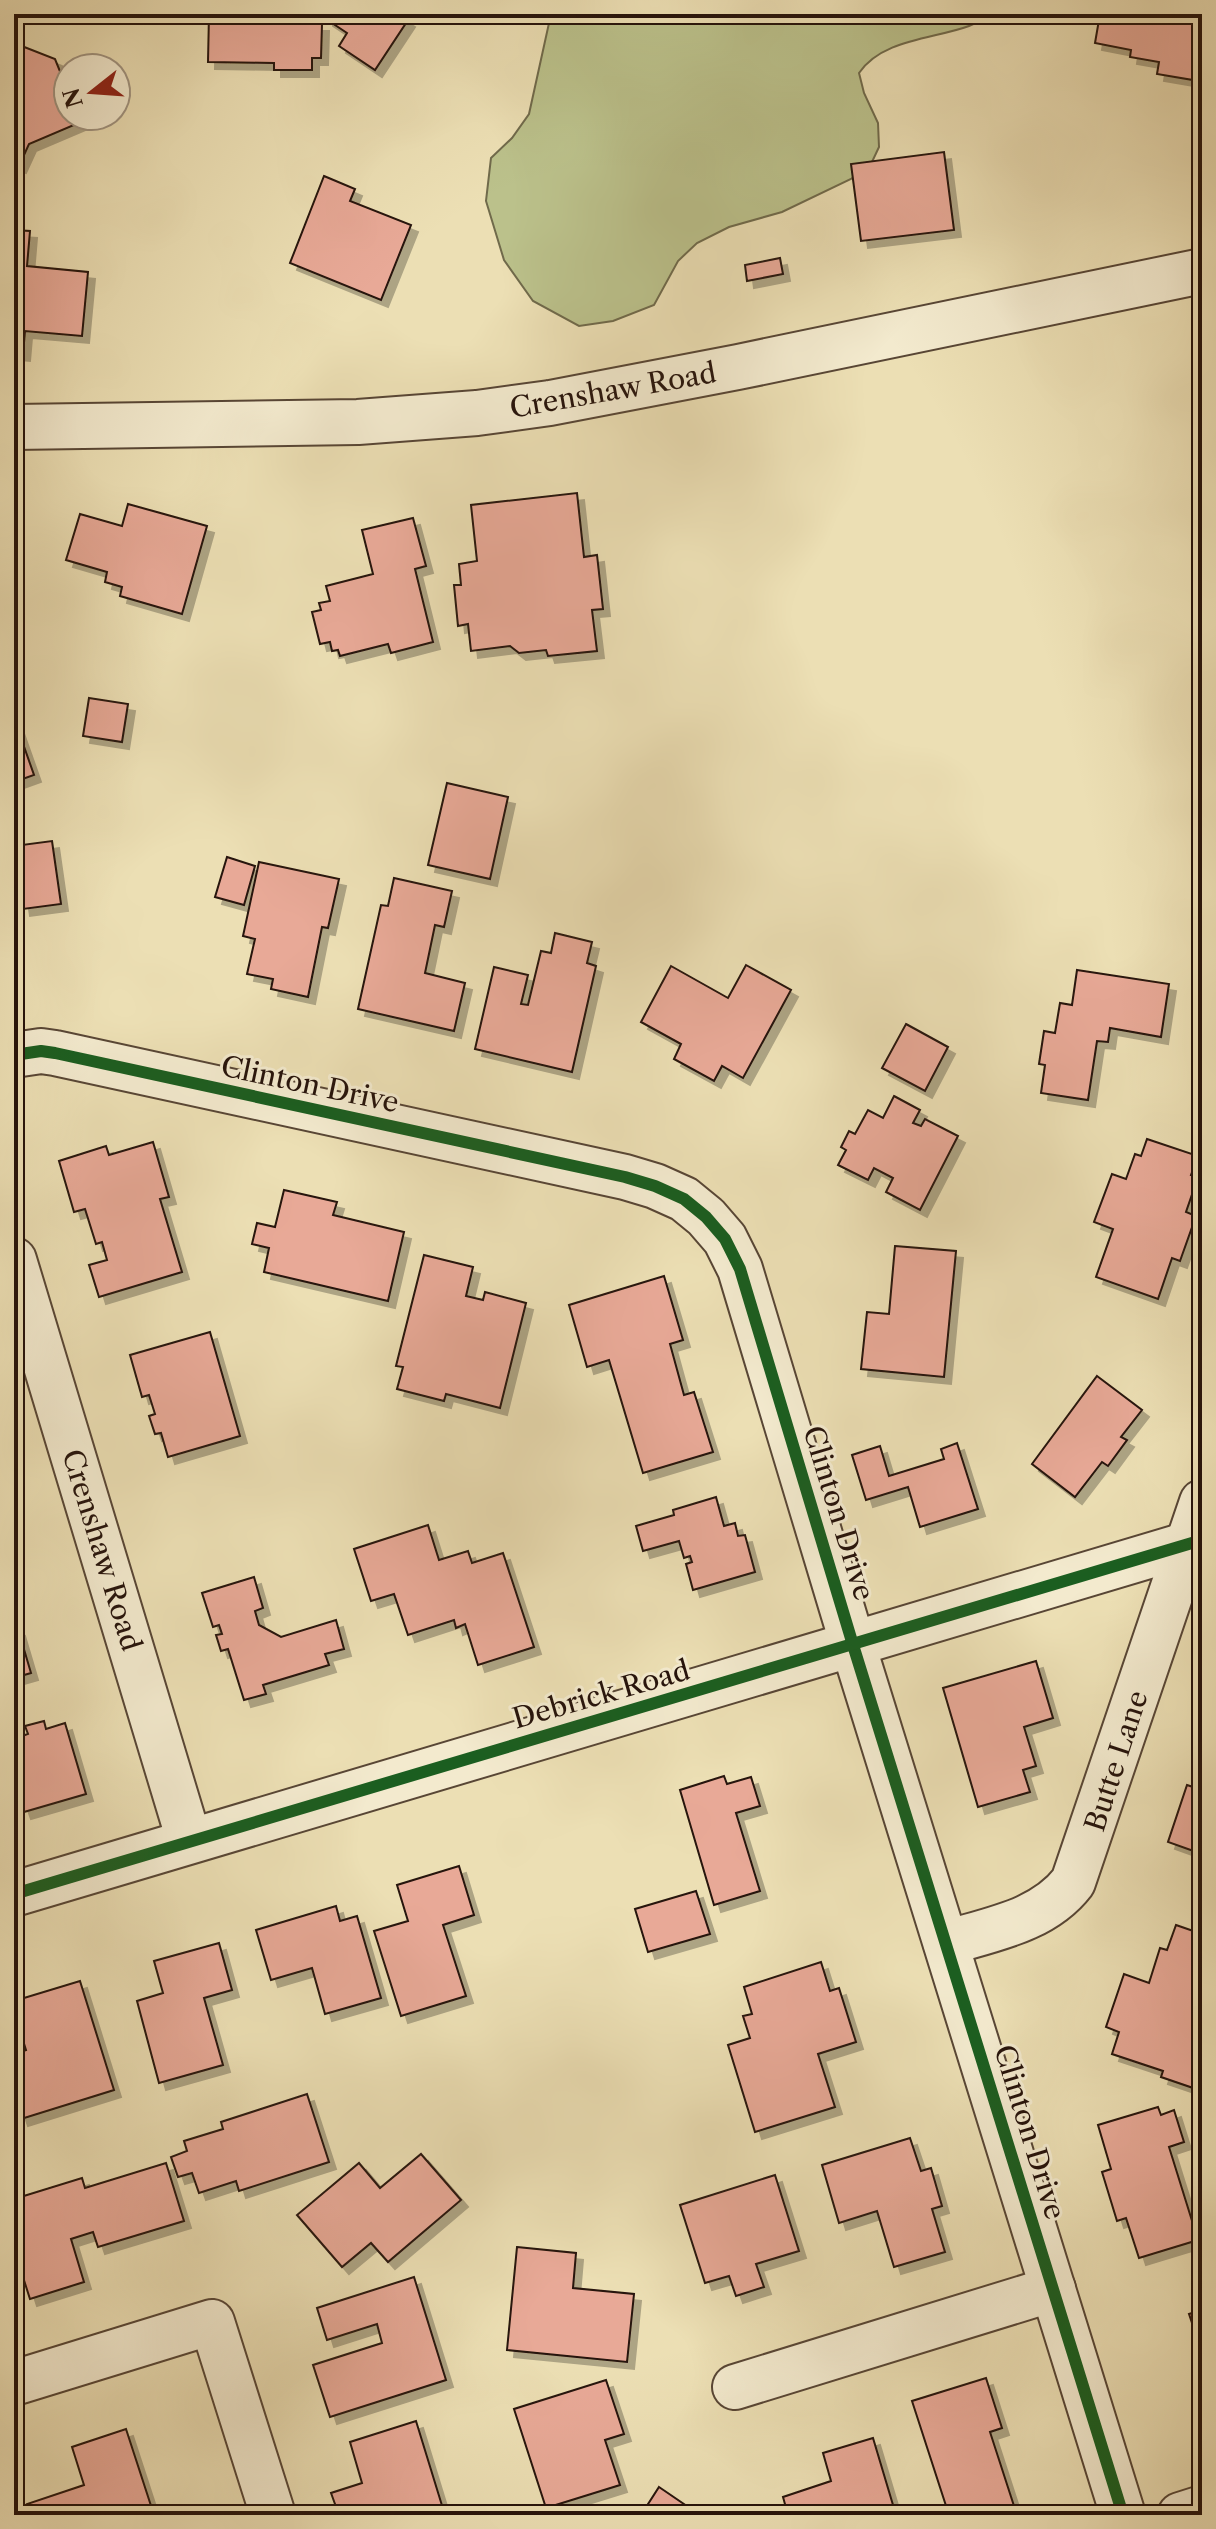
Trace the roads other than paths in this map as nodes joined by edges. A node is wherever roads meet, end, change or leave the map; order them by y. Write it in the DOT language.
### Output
graph roads {
  1 [pos="1202,271"];
  2 [pos="14,427"];
  3 [pos="14,1055"];
  4 [pos="14,1260"];
  5 [pos="1202,1502"];
  6 [pos="1195,1542"];
  7 [pos="853,1645"];
  8 [pos="189,1840"];
  9 [pos="14,1894"];
  10 [pos="946,1943"];
  11 [pos="1053,2289"];
  12 [pos="14,2383"];
  13 [pos="735,2387"];
  14 [pos="1202,2508"];
  15 [pos="273,2515"];
  16 [pos="1123,2515"];
  17 [pos="1180,2515"];
  1 -- 2 [label="street, Crenshaw Road"];
  3 -- 7 [label="street, Clinton Drive"];
  4 -- 8 [label="street, Crenshaw Road"];
  5 -- 6 [label="street, Butte Lane"];
  6 -- 7 [label="street, Debrick Road"];
  6 -- 10 [label="street, Butte Lane"];
  7 -- 8 [label="street, Debrick Road"];
  7 -- 10 [label="street, Clinton Drive"];
  8 -- 9 [label="street, Debrick Road"];
  10 -- 11 [label="street, Clinton Drive"];
  11 -- 13 [label="street"];
  11 -- 16 [label="street, Clinton Drive"];
  12 -- 15 [label="street"];
  14 -- 17 [label="street"];
}
